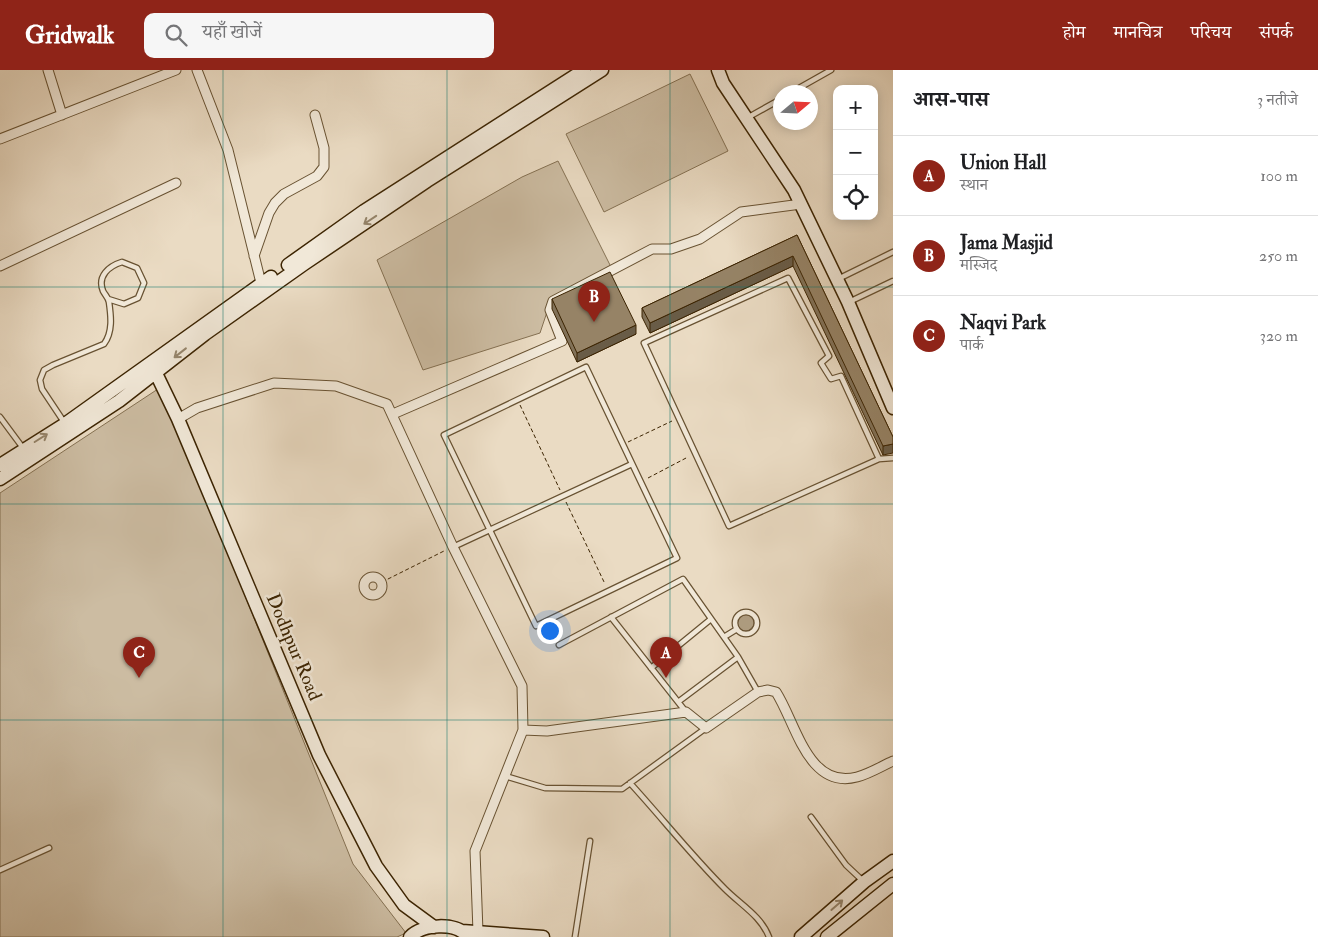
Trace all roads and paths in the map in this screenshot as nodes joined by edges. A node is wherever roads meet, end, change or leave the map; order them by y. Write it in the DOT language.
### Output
graph roads {
  1 [pos="48,70"];
  2 [pos="176,70"];
  3 [pos="197,70"];
  4 [pos="584,70"];
  5 [pos="602,70"];
  6 [pos="718,70"];
  7 [pos="831,70"];
  8 [pos="804,85"];
  9 [pos="773,103"];
  10 [pos="62,115"];
  11 [pos="316,116"];
  12 [pos="747,118"];
  13 [pos="0,139"];
  14 [pos="176,183"];
  15 [pos="801,204"];
  16 [pos="893,252"];
  17 [pos="254,256"];
  18 [pos="0,266"];
  19 [pos="836,280"];
  20 [pos="893,280"];
  21 [pos="263,288"];
  22 [pos="108,299"];
  23 [pos="848,302"];
  24 [pos="153,367"];
  25 [pos="892,401"];
  26 [pos="393,414"];
  27 [pos="0,417"];
  28 [pos="679,417"];
  29 [pos="178,419"];
  30 [pos="65,424"];
  31 [pos="622,444"];
  32 [pos="28,453"];
  33 [pos="696,453"];
  34 [pos="893,458"];
  35 [pos="879,459"];
  36 [pos="632,464"];
  37 [pos="0,465"];
  38 [pos="0,479"];
  39 [pos="640,482"];
  40 [pos="489,530"];
  41 [pos="453,547"];
  42 [pos="382,582"];
  43 [pos="611,617"];
  44 [pos="711,619"];
  45 [pos="736,629"];
  46 [pos="724,638"];
  47 [pos="559,645"];
  48 [pos="738,656"];
  49 [pos="651,668"];
  50 [pos="758,692"];
  51 [pos="678,702"];
  52 [pos="686,712"];
  53 [pos="706,728"];
  54 [pos="523,730"];
  55 [pos="893,761"];
  56 [pos="505,776"];
  57 [pos="630,783"];
  58 [pos="811,817"];
  59 [pos="590,841"];
  60 [pos="49,848"];
  61 [pos="893,861"];
  62 [pos="0,870"];
  63 [pos="864,882"];
  64 [pos="893,884"];
  65 [pos="434,927"];
  66 [pos="469,933"];
  67 [pos="410,937"];
  68 [pos="544,937"];
  69 [pos="575,937"];
  70 [pos="769,937"];
  71 [pos="800,937"];
  72 [pos="827,937"];
  1 -- 10 [label="street"];
  2 -- 10 [label="street"];
  3 -- 17 [label="street"];
  4 -- 21 [label="main road"];
  5 -- 21 [label="main road, one-way"];
  6 -- 12 [label="main road"];
  7 -- 8 [label="lane"];
  9 -- 12 [label="lane"];
  10 -- 13 [label="street"];
  11 -- 17 [label="street"];
  12 -- 15 [label="main road"];
  14 -- 18 [label="street"];
  15 -- 19 [label="main road"];
  15 -- 26 [label="street"];
  16 -- 19 [label="lane"];
  17 -- 21 [label="street"];
  19 -- 23 [label="main road"];
  20 -- 23 [label="lane"];
  21 -- 24 [label="main road"];
  22 -- 22 [label="lane"];
  22 -- 30 [label="lane"];
  23 -- 25 [label="main road"];
  24 -- 29 [label="main road, Dodhpur Road"];
  24 -- 30 [label="main road"];
  24 -- 32 [label="main road"];
  26 -- 29 [label="street"];
  26 -- 41 [label="street"];
  27 -- 32 [label="lane"];
  28 -- 31 [label="path"];
  28 -- 33 [label="lane"];
  28 -- 35 [label="lane"];
  29 -- 65 [label="main road, Dodhpur Road"];
  32 -- 30 [label="main road, one-way"];
  31 -- 36 [label="lane"];
  31 -- 40 [label="lane"];
  32 -- 37 [label="main road"];
  32 -- 38 [label="main road"];
  33 -- 35 [label="lane"];
  33 -- 39 [label="path"];
  34 -- 35 [label="lane"];
  36 -- 39 [label="lane"];
  36 -- 40 [label="lane"];
  39 -- 40 [label="lane"];
  40 -- 41 [label="lane"];
  41 -- 42 [label="path"];
  41 -- 54 [label="street"];
  43 -- 44 [label="lane"];
  43 -- 47 [label="lane"];
  43 -- 49 [label="lane"];
  44 -- 46 [label="lane"];
  44 -- 49 [label="lane"];
  45 -- 45 [label="lane"];
  45 -- 46 [label="lane"];
  46 -- 48 [label="lane"];
  48 -- 50 [label="lane"];
  48 -- 51 [label="lane"];
  49 -- 51 [label="lane"];
  50 -- 53 [label="street"];
  50 -- 55 [label="street"];
  51 -- 52 [label="lane"];
  52 -- 53 [label="street"];
  52 -- 54 [label="street"];
  53 -- 57 [label="lane"];
  54 -- 56 [label="street"];
  56 -- 57 [label="lane"];
  56 -- 66 [label="street"];
  57 -- 70 [label="lane"];
  58 -- 63 [label="lane"];
  59 -- 69 [label="lane"];
  60 -- 62 [label="lane"];
  61 -- 63 [label="main road"];
  71 -- 63 [label="main road, one-way"];
  64 -- 72 [label="main road"];
  65 -- 66 [label="main road"];
  65 -- 67 [label="main road"];
  66 -- 68 [label="main road"];
}
